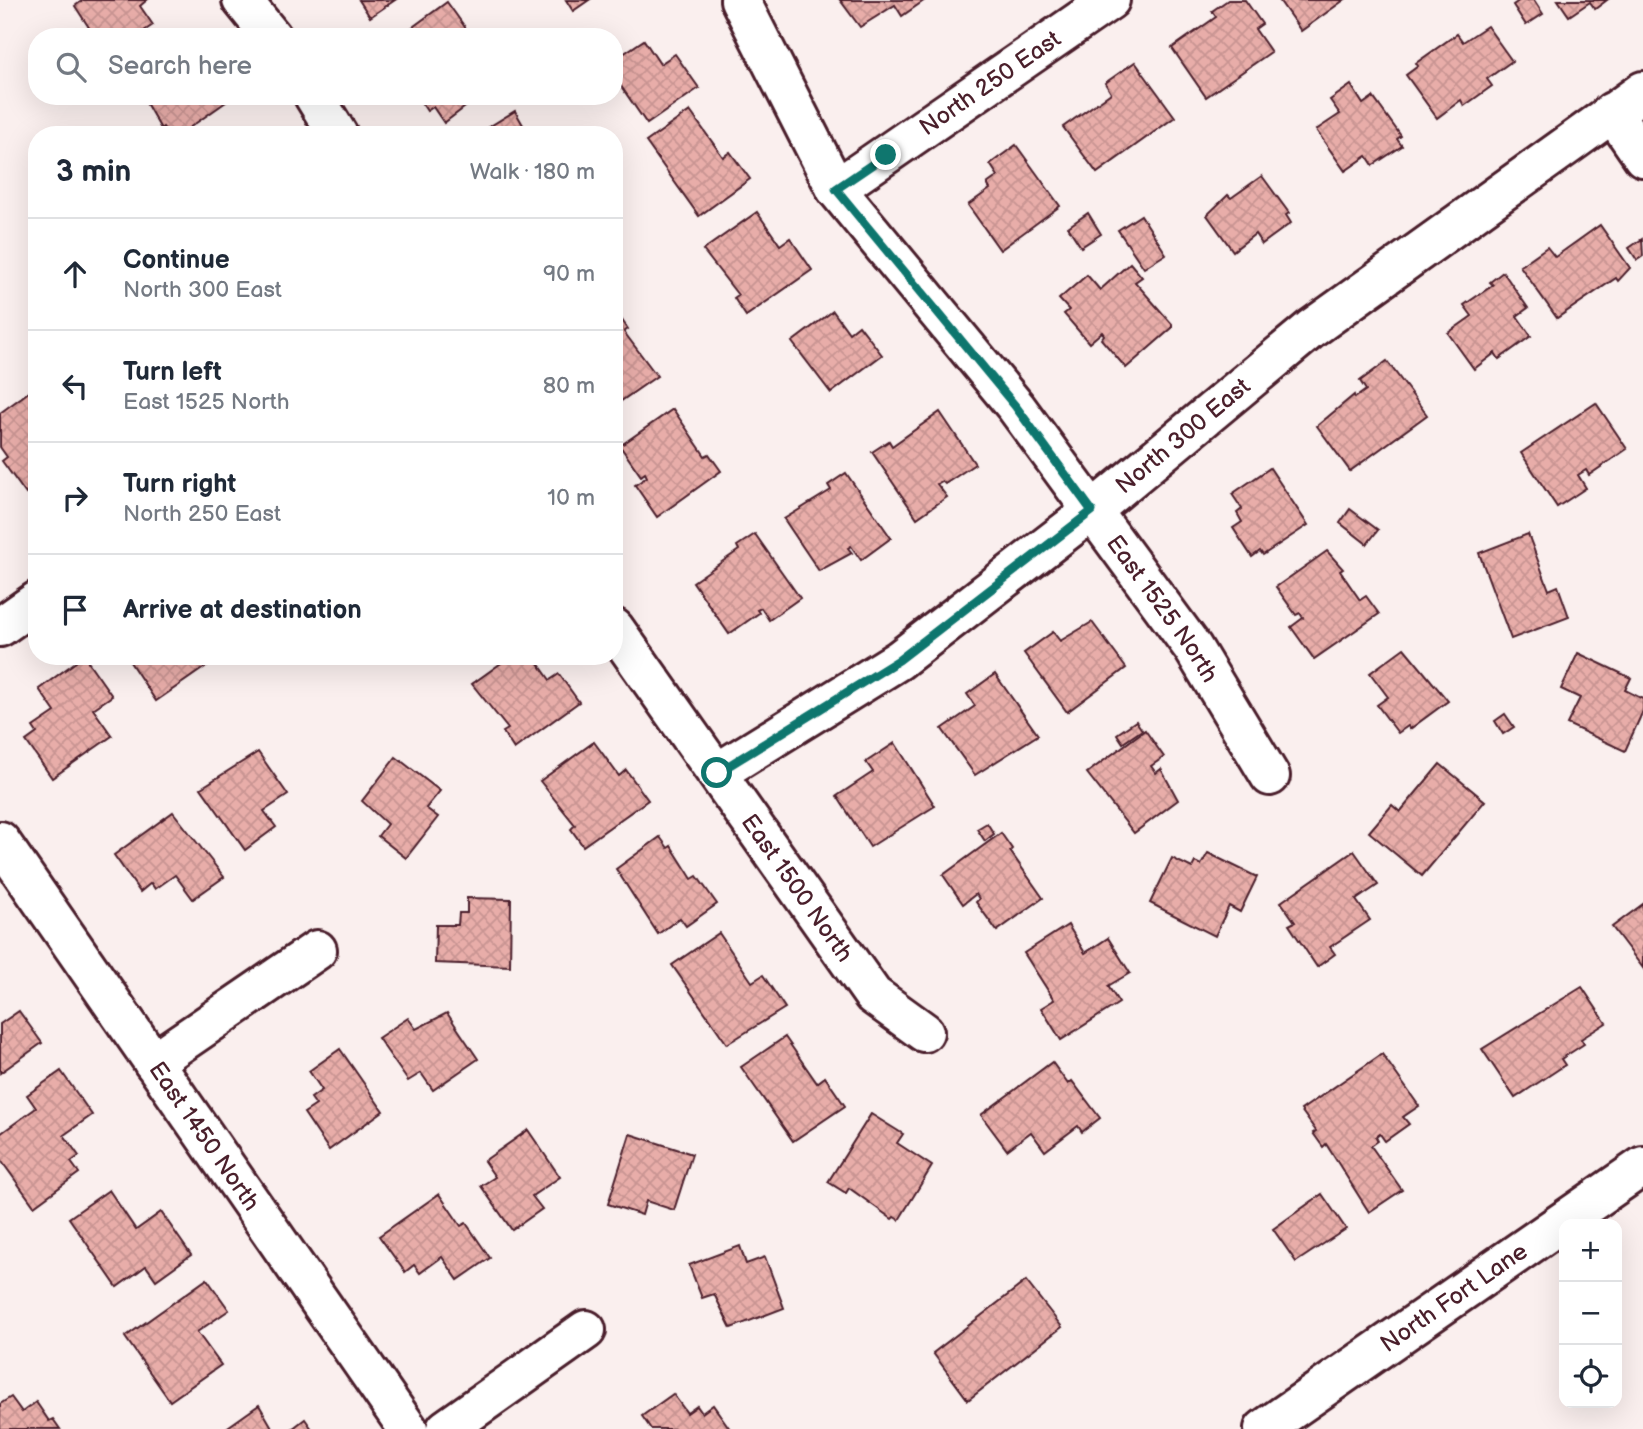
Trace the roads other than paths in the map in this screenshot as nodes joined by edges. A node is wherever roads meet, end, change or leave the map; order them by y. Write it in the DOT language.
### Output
graph roads {
  1 [pos="242,0"];
  2 [pos="740,0"];
  3 [pos="1110,0"];
  4 [pos="265,28"];
  5 [pos="1643,91"];
  6 [pos="320,105"];
  7 [pos="1612,112"];
  8 [pos="332,126"];
  9 [pos="1643,157"];
  10 [pos="836,189"];
  11 [pos="1092,511"];
  12 [pos="28,607"];
  13 [pos="0,627"];
  14 [pos="623,641"];
  15 [pos="717,773"];
  16 [pos="1270,776"];
  17 [pos="0,841"];
  18 [pos="317,950"];
  19 [pos="924,1032"];
  20 [pos="153,1062"];
  21 [pos="1643,1166"];
  22 [pos="586,1330"];
  23 [pos="408,1429"];
  24 [pos="446,1429"];
  25 [pos="1264,1429"];
  1 -- 4 [label="street"];
  2 -- 10 [label="street, East 1525 North"];
  3 -- 10 [label="street, North 250 East"];
  5 -- 7 [label="street, North 300 East"];
  6 -- 8 [label="street"];
  7 -- 9 [label="street"];
  7 -- 11 [label="street, North 300 East"];
  10 -- 11 [label="street, East 1525 North"];
  11 -- 15 [label="street, North 300 East"];
  11 -- 16 [label="street, East 1525 North"];
  12 -- 13 [label="street"];
  14 -- 15 [label="street, East 1500 North"];
  15 -- 19 [label="street, East 1500 North"];
  17 -- 20 [label="street, East 1450 North"];
  18 -- 20 [label="street"];
  20 -- 23 [label="street, East 1450 North"];
  21 -- 25 [label="street, North Fort Lane"];
  22 -- 24 [label="street"];
}
